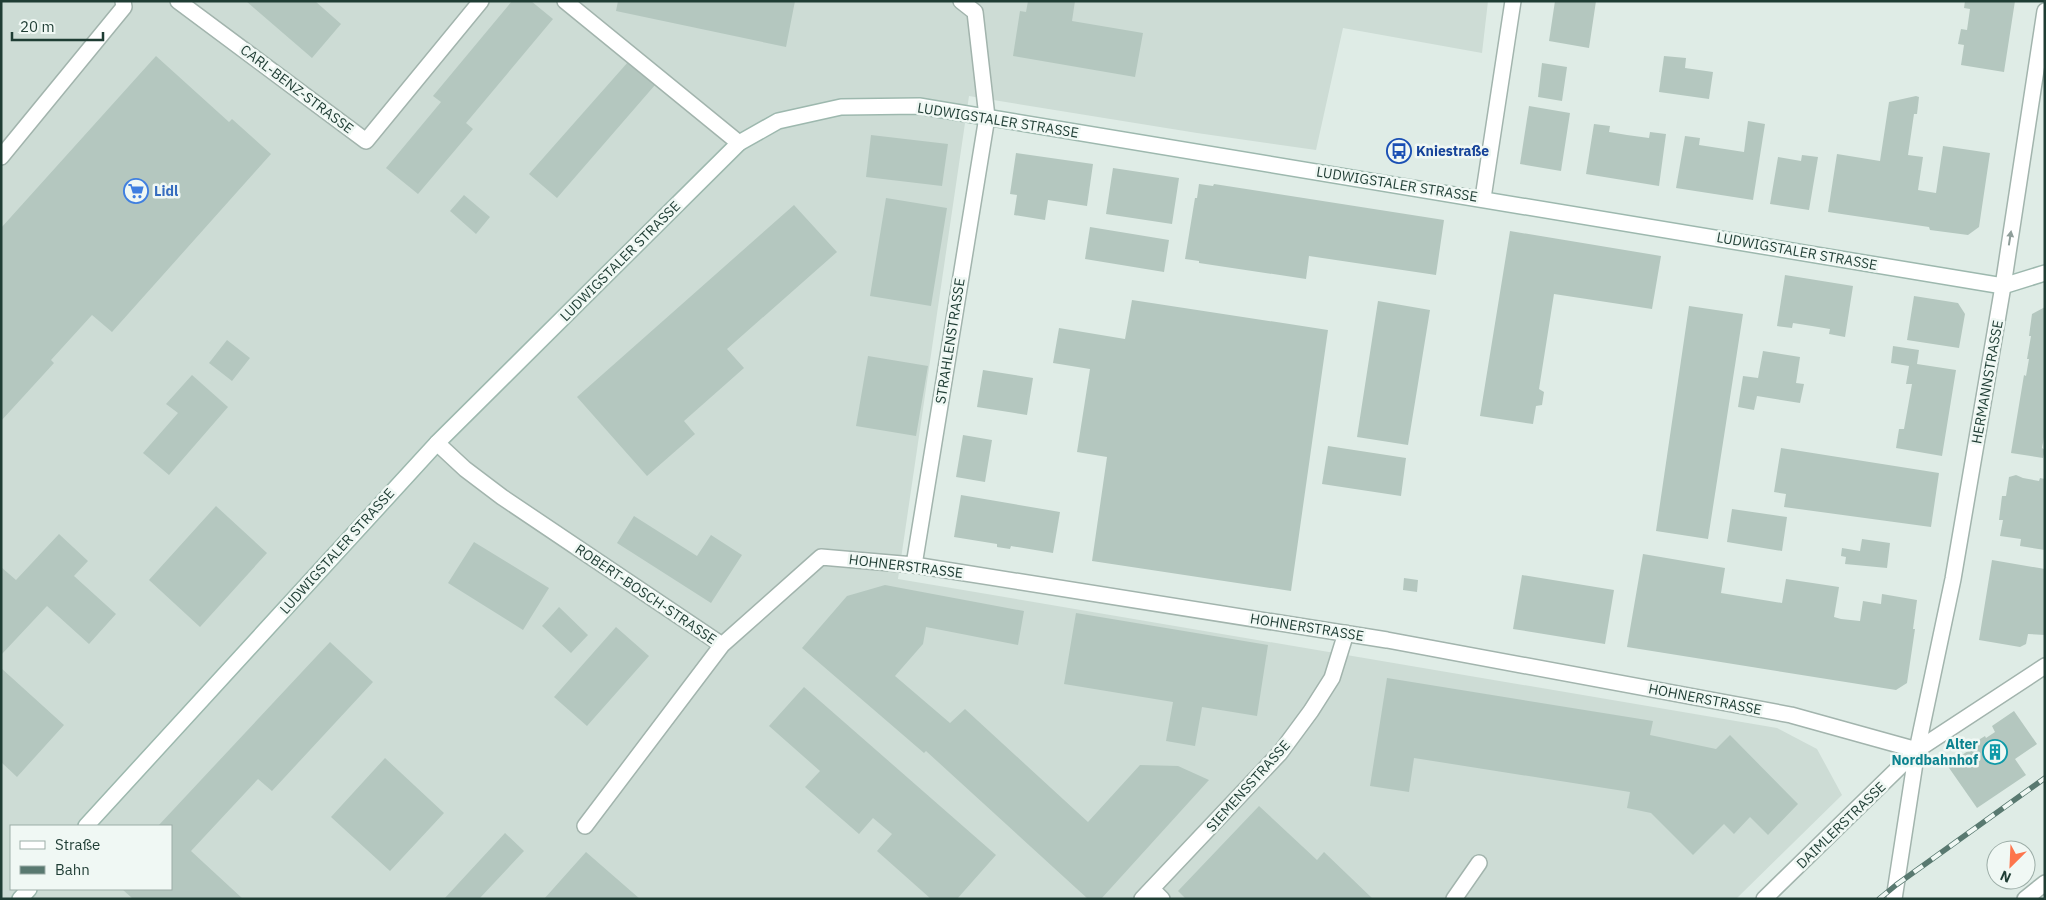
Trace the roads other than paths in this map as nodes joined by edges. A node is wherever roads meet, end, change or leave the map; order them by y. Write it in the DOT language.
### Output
graph roads {
  1 [pos="123,1"];
  2 [pos="178,1"];
  3 [pos="481,1"];
  4 [pos="565,1"];
  5 [pos="961,1"];
  6 [pos="1513,1"];
  7 [pos="977,6"];
  8 [pos="2045,11"];
  9 [pos="987,117"];
  10 [pos="739,143"];
  11 [pos="1,157"];
  12 [pos="1482,198"];
  13 [pos="2045,274"];
  14 [pos="2003,286"];
  15 [pos="437,442"];
  16 [pos="914,565"];
  17 [pos="1346,633"];
  18 [pos="722,645"];
  19 [pos="2045,666"];
  20 [pos="1917,750"];
  21 [pos="87,825"];
  22 [pos="585,826"];
  23 [pos="1479,863"];
  24 [pos="2045,883"];
  25 [pos="1152,895"];
  26 [pos="1454,899"];
  27 [pos="1764,899"];
  28 [pos="1894,899"];
  29 [pos="2025,899"];
  1 -- 11 [label="street"];
  2 -- 3 [label="street, CARL-BENZ-STRASSE"];
  4 -- 10 [label="street"];
  5 -- 7 [label="street"];
  6 -- 12 [label="street"];
  7 -- 9 [label="street, STRAHLENSTRASSE"];
  14 -- 8 [label="street, HERMANNSTRASSE, one-way"];
  9 -- 10 [label="street, LUDWIGSTALER STRASSE"];
  9 -- 12 [label="street, LUDWIGSTALER STRASSE"];
  9 -- 16 [label="street, STRAHLENSTRASSE"];
  10 -- 15 [label="street, LUDWIGSTALER STRASSE"];
  12 -- 14 [label="street, LUDWIGSTALER STRASSE"];
  13 -- 14 [label="street, LUDWIGSTALER STRASSE"];
  14 -- 20 [label="street, HERMANNSTRASSE"];
  15 -- 18 [label="street, ROBERT-BOSCH-STRASSE"];
  15 -- 21 [label="street, LUDWIGSTALER STRASSE"];
  16 -- 17 [label="street, HOHNERSTRASSE"];
  16 -- 18 [label="street, HOHNERSTRASSE"];
  17 -- 20 [label="street, HOHNERSTRASSE"];
  17 -- 25 [label="street, SIEMENSSTRASSE"];
  18 -- 22 [label="street, ROBERT-BOSCH-STRASSE"];
  19 -- 20 [label="street, DAIMLERSTRASSE"];
  20 -- 27 [label="street, DAIMLERSTRASSE"];
  20 -- 28 [label="street, HERMANNSTRASSE"];
  23 -- 26 [label="street"];
  24 -- 29 [label="street"];
}
